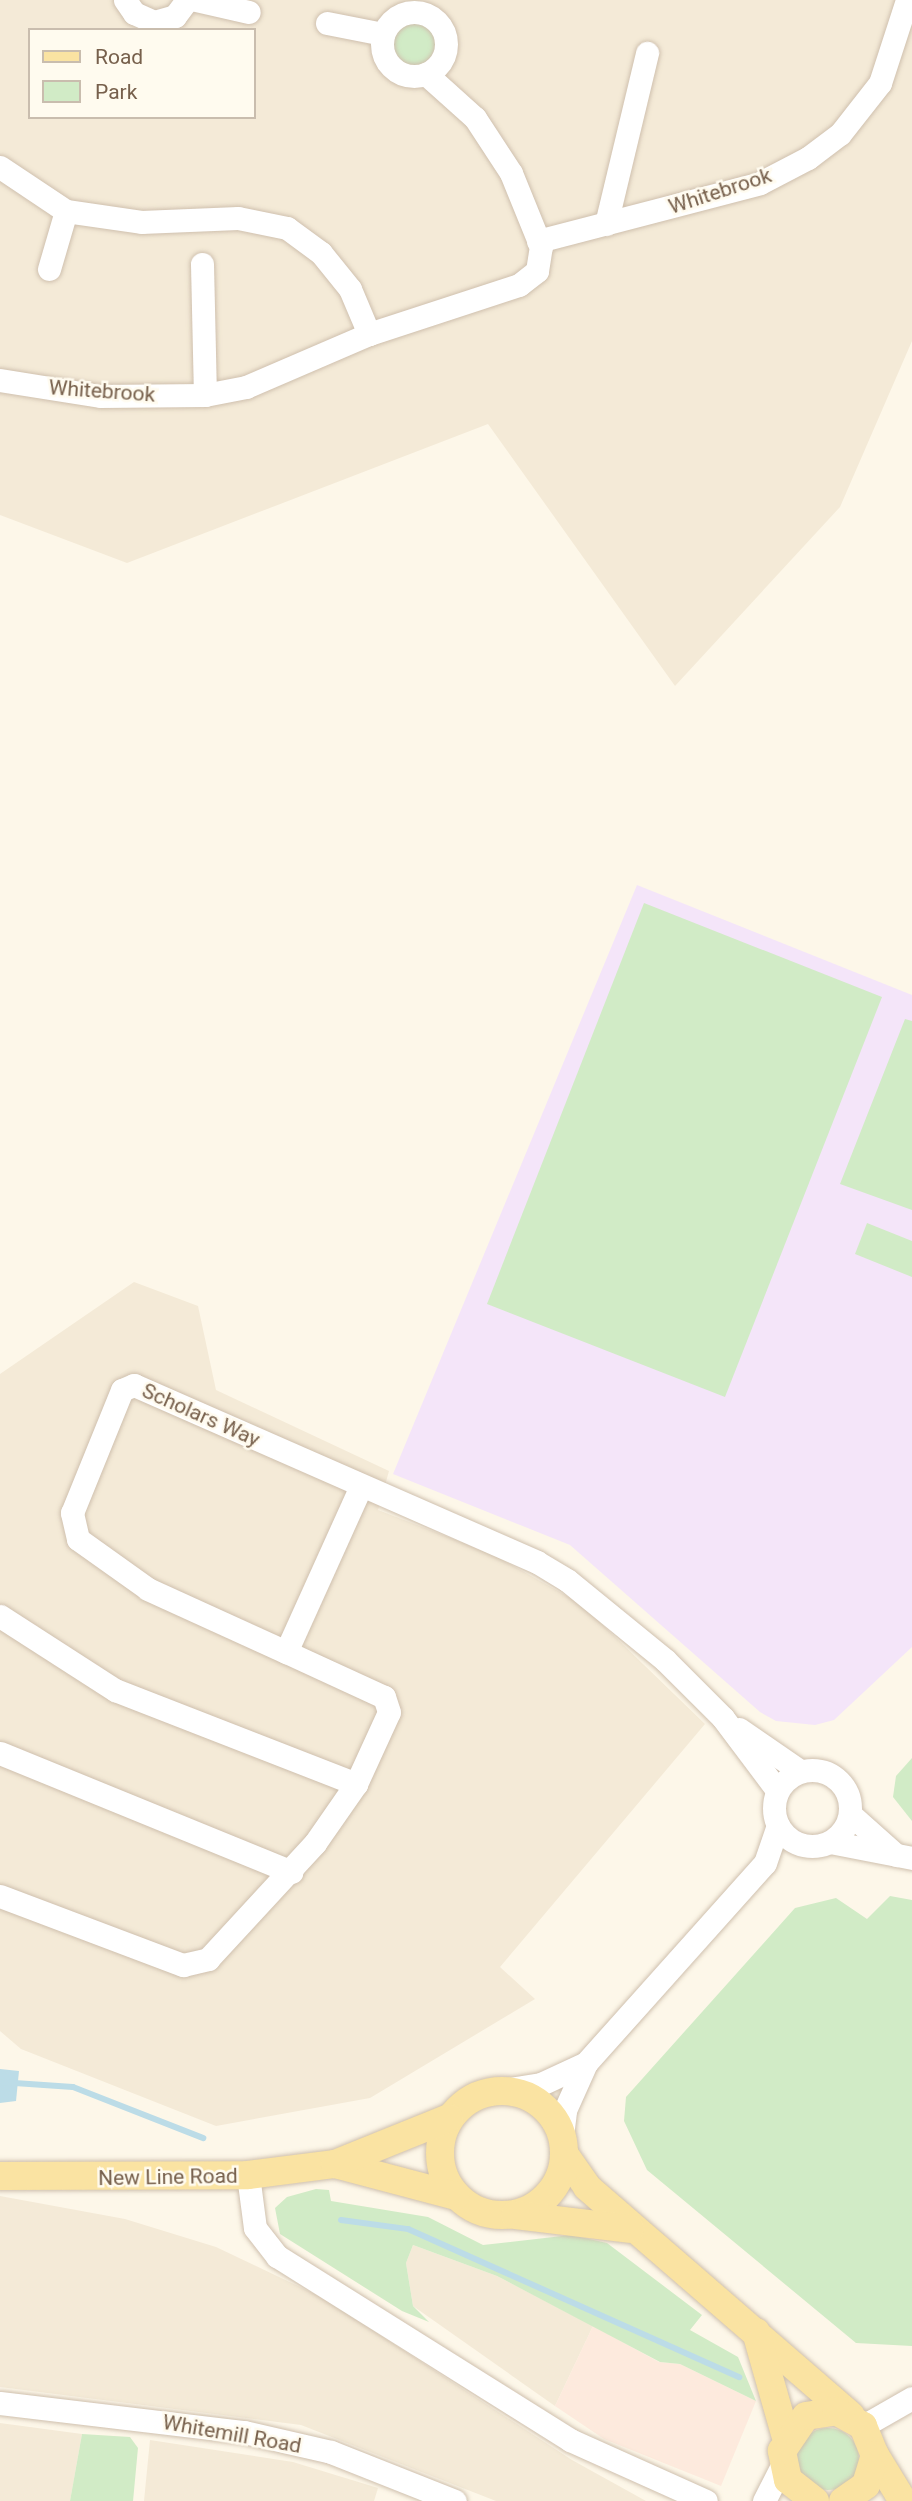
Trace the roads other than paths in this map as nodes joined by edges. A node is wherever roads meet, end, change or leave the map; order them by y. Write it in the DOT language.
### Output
graph roads {
  1 [pos="125,0"];
  2 [pos="187,0"];
  3 [pos="196,0"];
  4 [pos="907,0"];
  5 [pos="249,12"];
  6 [pos="327,23"];
  7 [pos="383,34"];
  8 [pos="647,53"];
  9 [pos="426,74"];
  10 [pos="0,167"];
  11 [pos="66,211"];
  12 [pos="606,224"];
  13 [pos="538,242"];
  14 [pos="202,264"];
  15 [pos="49,269"];
  16 [pos="369,334"];
  17 [pos="0,380"];
  18 [pos="205,396"];
  19 [pos="361,1486"];
  20 [pos="0,1616"];
  21 [pos="286,1652"];
  22 [pos="723,1718"];
  23 [pos="0,1753"];
  24 [pos="800,1771"];
  25 [pos="356,1784"];
  26 [pos="777,1790"];
  27 [pos="850,1814"];
  28 [pos="778,1825"];
  29 [pos="830,1842"];
  30 [pos="806,1846"];
  31 [pos="904,1857"];
  32 [pos="765,1863"];
  33 [pos="292,1872"];
  34 [pos="0,1896"];
  35 [pos="586,2063"];
  36 [pos="503,2091"];
  37 [pos="449,2118"];
  38 [pos="563,2146"];
  39 [pos="335,2164"];
  40 [pos="248,2175"];
  41 [pos="0,2176"];
  42 [pos="456,2196"];
  43 [pos="515,2215"];
  44 [pos="635,2230"];
  45 [pos="756,2332"];
  46 [pos="912,2398"];
  47 [pos="0,2403"];
  48 [pos="857,2421"];
  49 [pos="786,2437"];
  50 [pos="875,2455"];
  51 [pos="782,2466"];
  52 [pos="455,2501"];
  53 [pos="706,2501"];
  54 [pos="764,2501"];
  55 [pos="815,2501"];
  56 [pos="843,2501"];
  57 [pos="903,2501"];
  1 -- 2 [label="street"];
  3 -- 5 [label="street"];
  4 -- 12 [label="street, Whitebrook"];
  6 -- 7 [label="street"];
  7 -- 9 [label="street"];
  7 -- 9 [label="street"];
  8 -- 12 [label="street"];
  9 -- 13 [label="street"];
  10 -- 11 [label="street"];
  11 -- 15 [label="street"];
  11 -- 16 [label="street"];
  12 -- 13 [label="street, Whitebrook"];
  13 -- 16 [label="street, Whitebrook"];
  14 -- 18 [label="street"];
  16 -- 18 [label="street, Whitebrook"];
  17 -- 18 [label="street, Whitebrook"];
  19 -- 21 [label="street"];
  19 -- 21 [label="street, Scholars Way"];
  19 -- 22 [label="street"];
  20 -- 25 [label="street"];
  21 -- 25 [label="street, Scholars Way"];
  22 -- 24 [label="street"];
  22 -- 26 [label="street"];
  23 -- 33 [label="street"];
  24 -- 26 [label="street"];
  24 -- 27 [label="street"];
  25 -- 33 [label="street, Scholars Way"];
  26 -- 28 [label="street"];
  27 -- 29 [label="street"];
  27 -- 31 [label="street"];
  28 -- 30 [label="street"];
  28 -- 32 [label="street"];
  29 -- 30 [label="street"];
  29 -- 31 [label="street"];
  30 -- 32 [label="street"];
  32 -- 35 [label="street"];
  33 -- 34 [label="street, Scholars Way"];
  35 -- 36 [label="street"];
  35 -- 38 [label="street"];
  36 -- 37 [label="main road"];
  36 -- 38 [label="main road"];
  37 -- 39 [label="main road, New Line Road"];
  37 -- 42 [label="main road"];
  38 -- 43 [label="main road"];
  38 -- 44 [label="main road"];
  39 -- 40 [label="main road, New Line Road"];
  39 -- 42 [label="main road, New Line Road"];
  40 -- 41 [label="main road, New Line Road"];
  40 -- 53 [label="street"];
  42 -- 43 [label="main road"];
  43 -- 44 [label="main road"];
  44 -- 45 [label="main road"];
  45 -- 48 [label="main road"];
  45 -- 49 [label="main road"];
  46 -- 48 [label="street"];
  47 -- 52 [label="street, Whitemill Road"];
  48 -- 49 [label="main road"];
  48 -- 50 [label="main road"];
  49 -- 51 [label="main road"];
  50 -- 56 [label="main road"];
  50 -- 57 [label="main road"];
  51 -- 54 [label="street"];
  51 -- 55 [label="main road"];
}
